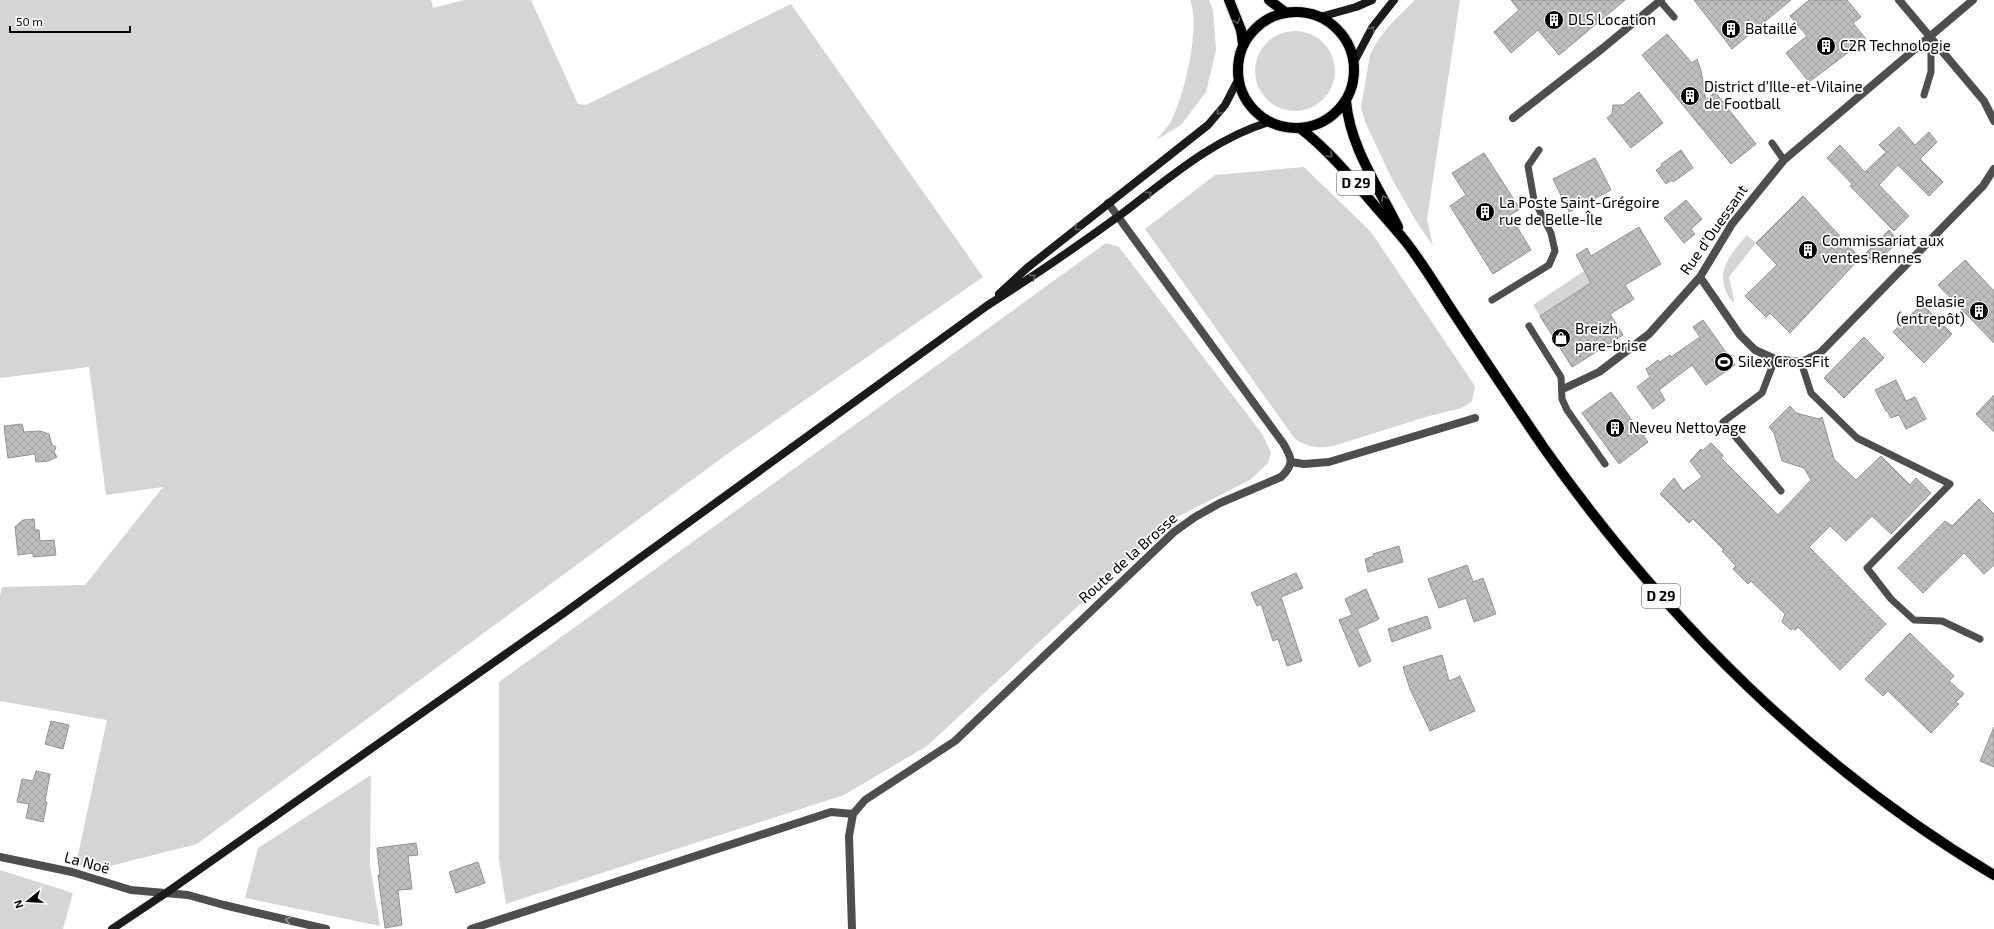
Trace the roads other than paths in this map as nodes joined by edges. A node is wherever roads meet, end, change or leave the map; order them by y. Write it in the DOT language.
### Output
graph roads {
  1 [pos="1229,0"];
  2 [pos="1269,0"];
  3 [pos="1372,0"];
  4 [pos="1394,0"];
  5 [pos="1661,0"];
  6 [pos="1899,0"];
  7 [pos="1973,0"];
  8 [pos="1285,12"];
  9 [pos="1320,17"];
  10 [pos="1674,17"];
  11 [pos="1931,37"];
  12 [pos="1244,44"];
  13 [pos="1354,62"];
  14 [pos="1238,80"];
  15 [pos="1924,95"];
  16 [pos="1346,100"];
  17 [pos="1513,118"];
  18 [pos="1994,121"];
  19 [pos="1269,122"];
  20 [pos="1301,129"];
  21 [pos="1772,143"];
  22 [pos="1539,150"];
  23 [pos="1784,160"];
  24 [pos="1994,169"];
  25 [pos="1108,203"];
  26 [pos="1118,217"];
  27 [pos="1406,242"];
  28 [pos="1700,277"];
  29 [pos="1492,300"];
  30 [pos="988,305"];
  31 [pos="1529,326"];
  32 [pos="1775,359"];
  33 [pos="1800,362"];
  34 [pos="1563,389"];
  35 [pos="1475,418"];
  36 [pos="1291,462"];
  37 [pos="1605,464"];
  38 [pos="1781,491"];
  39 [pos="1980,639"];
  40 [pos="853,814"];
  41 [pos="0,857"];
  42 [pos="1994,875"];
  43 [pos="166,893"];
  44 [pos="112,929"];
  45 [pos="326,929"];
  46 [pos="471,929"];
  47 [pos="852,929"];
  1 -- 12 [label="main road, one-way"];
  2 -- 8 [label="main road"];
  3 -- 9 [label="main road"];
  13 -- 4 [label="main road, one-way"];
  5 -- 10 [label="lane"];
  5 -- 17 [label="street"];
  6 -- 11 [label="street"];
  7 -- 11 [label="street, Rue d'Ouessant"];
  8 -- 9 [label="main road"];
  8 -- 12 [label="main road"];
  9 -- 13 [label="main road"];
  11 -- 15 [label="lane"];
  11 -- 18 [label="street"];
  11 -- 23 [label="street, Rue d'Ouessant"];
  12 -- 14 [label="main road"];
  13 -- 16 [label="main road"];
  14 -- 19 [label="main road"];
  14 -- 25 [label="main road, one-way"];
  16 -- 20 [label="main road"];
  27 -- 16 [label="main road, D 29, one-way"];
  19 -- 20 [label="main road"];
  26 -- 19 [label="main road, one-way"];
  20 -- 27 [label="main road, D 29, one-way"];
  21 -- 23 [label="lane"];
  22 -- 29 [label="lane"];
  23 -- 28 [label="street, Rue d'Ouessant"];
  24 -- 33 [label="street"];
  25 -- 26 [label="street"];
  25 -- 30 [label="main road, one-way"];
  30 -- 26 [label="main road, one-way"];
  26 -- 36 [label="street"];
  27 -- 42 [label="main road, D 29"];
  28 -- 32 [label="street"];
  28 -- 34 [label="street, Rue d'Ouessant"];
  30 -- 43 [label="main road"];
  31 -- 34 [label="lane"];
  32 -- 33 [label="street"];
  32 -- 38 [label="lane"];
  33 -- 39 [label="lane"];
  34 -- 37 [label="lane"];
  35 -- 36 [label="street"];
  36 -- 40 [label="street, Route de la Brosse"];
  40 -- 46 [label="street"];
  40 -- 47 [label="street"];
  41 -- 43 [label="street, La Noë"];
  43 -- 44 [label="main road"];
  45 -- 43 [label="street, La Noë, one-way"];
}
